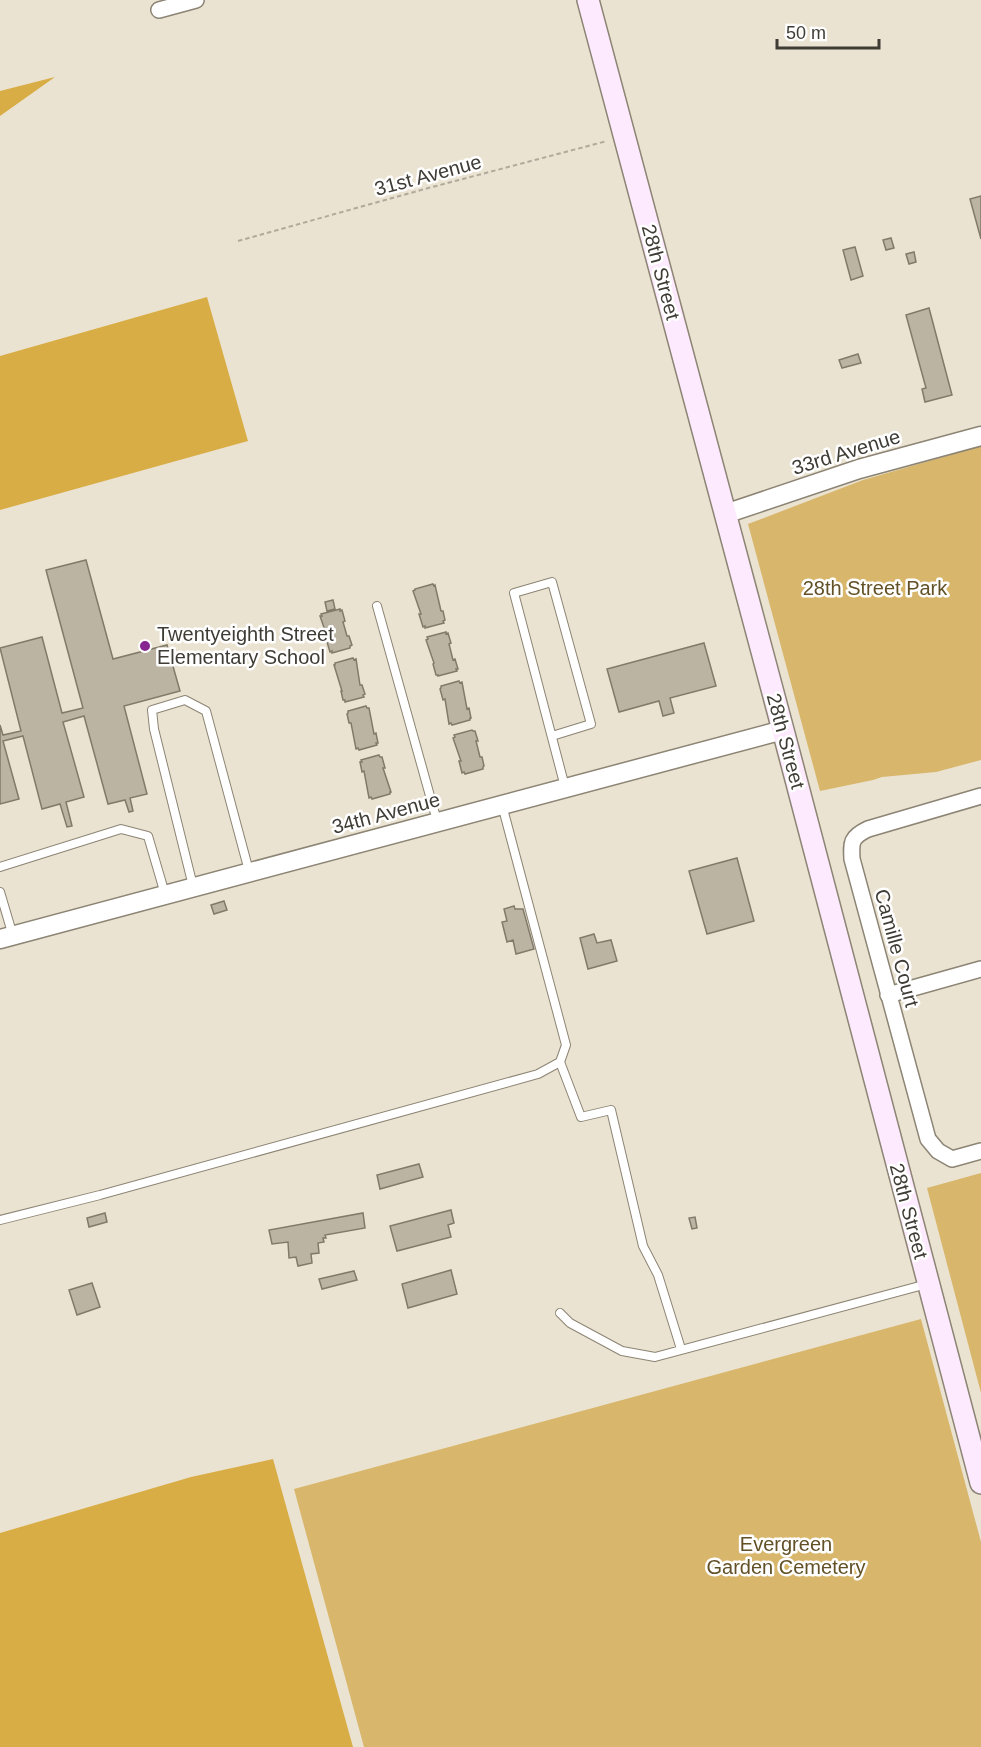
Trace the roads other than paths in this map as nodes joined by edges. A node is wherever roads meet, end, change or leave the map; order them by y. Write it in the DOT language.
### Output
graph roads {
  1 [pos="196,0"];
  2 [pos="588,0"];
  3 [pos="159,10"];
  4 [pos="981,436"];
  5 [pos="725,514"];
  6 [pos="377,606"];
  7 [pos="783,730"];
  8 [pos="552,736"];
  9 [pos="565,788"];
  10 [pos="981,796"];
  11 [pos="502,805"];
  12 [pos="437,822"];
  13 [pos="0,867"];
  14 [pos="250,873"];
  15 [pos="194,888"];
  16 [pos="0,892"];
  17 [pos="166,895"];
  18 [pos="6,938"];
  19 [pos="981,969"];
  20 [pos="888,995"];
  21 [pos="560,1062"];
  22 [pos="981,1151"];
  23 [pos="0,1220"];
  24 [pos="928,1284"];
  25 [pos="560,1313"];
  26 [pos="681,1349"];
  27 [pos="981,1483"];
  1 -- 3 [label="street"];
  2 -- 5 [label="main road, 28th Street"];
  4 -- 5 [label="street, 33rd Avenue"];
  5 -- 7 [label="main road, 28th Street"];
  6 -- 12 [label="lane"];
  7 -- 9 [label="street, 34th Avenue"];
  7 -- 24 [label="main road, 28th Street"];
  8 -- 8 [label="lane"];
  8 -- 9 [label="lane"];
  9 -- 11 [label="street, 34th Avenue"];
  10 -- 20 [label="street, Camille Court"];
  11 -- 12 [label="street, 34th Avenue"];
  11 -- 21 [label="lane"];
  12 -- 14 [label="street, 34th Avenue"];
  13 -- 17 [label="lane"];
  14 -- 15 [label="street, 34th Avenue"];
  14 -- 15 [label="lane"];
  15 -- 17 [label="street, 34th Avenue"];
  16 -- 18 [label="lane"];
  17 -- 18 [label="street, 34th Avenue"];
  19 -- 20 [label="street"];
  20 -- 22 [label="street, Camille Court"];
  21 -- 23 [label="lane"];
  21 -- 26 [label="lane"];
  24 -- 26 [label="lane"];
  24 -- 27 [label="main road, 28th Street"];
  25 -- 26 [label="lane"];
}
